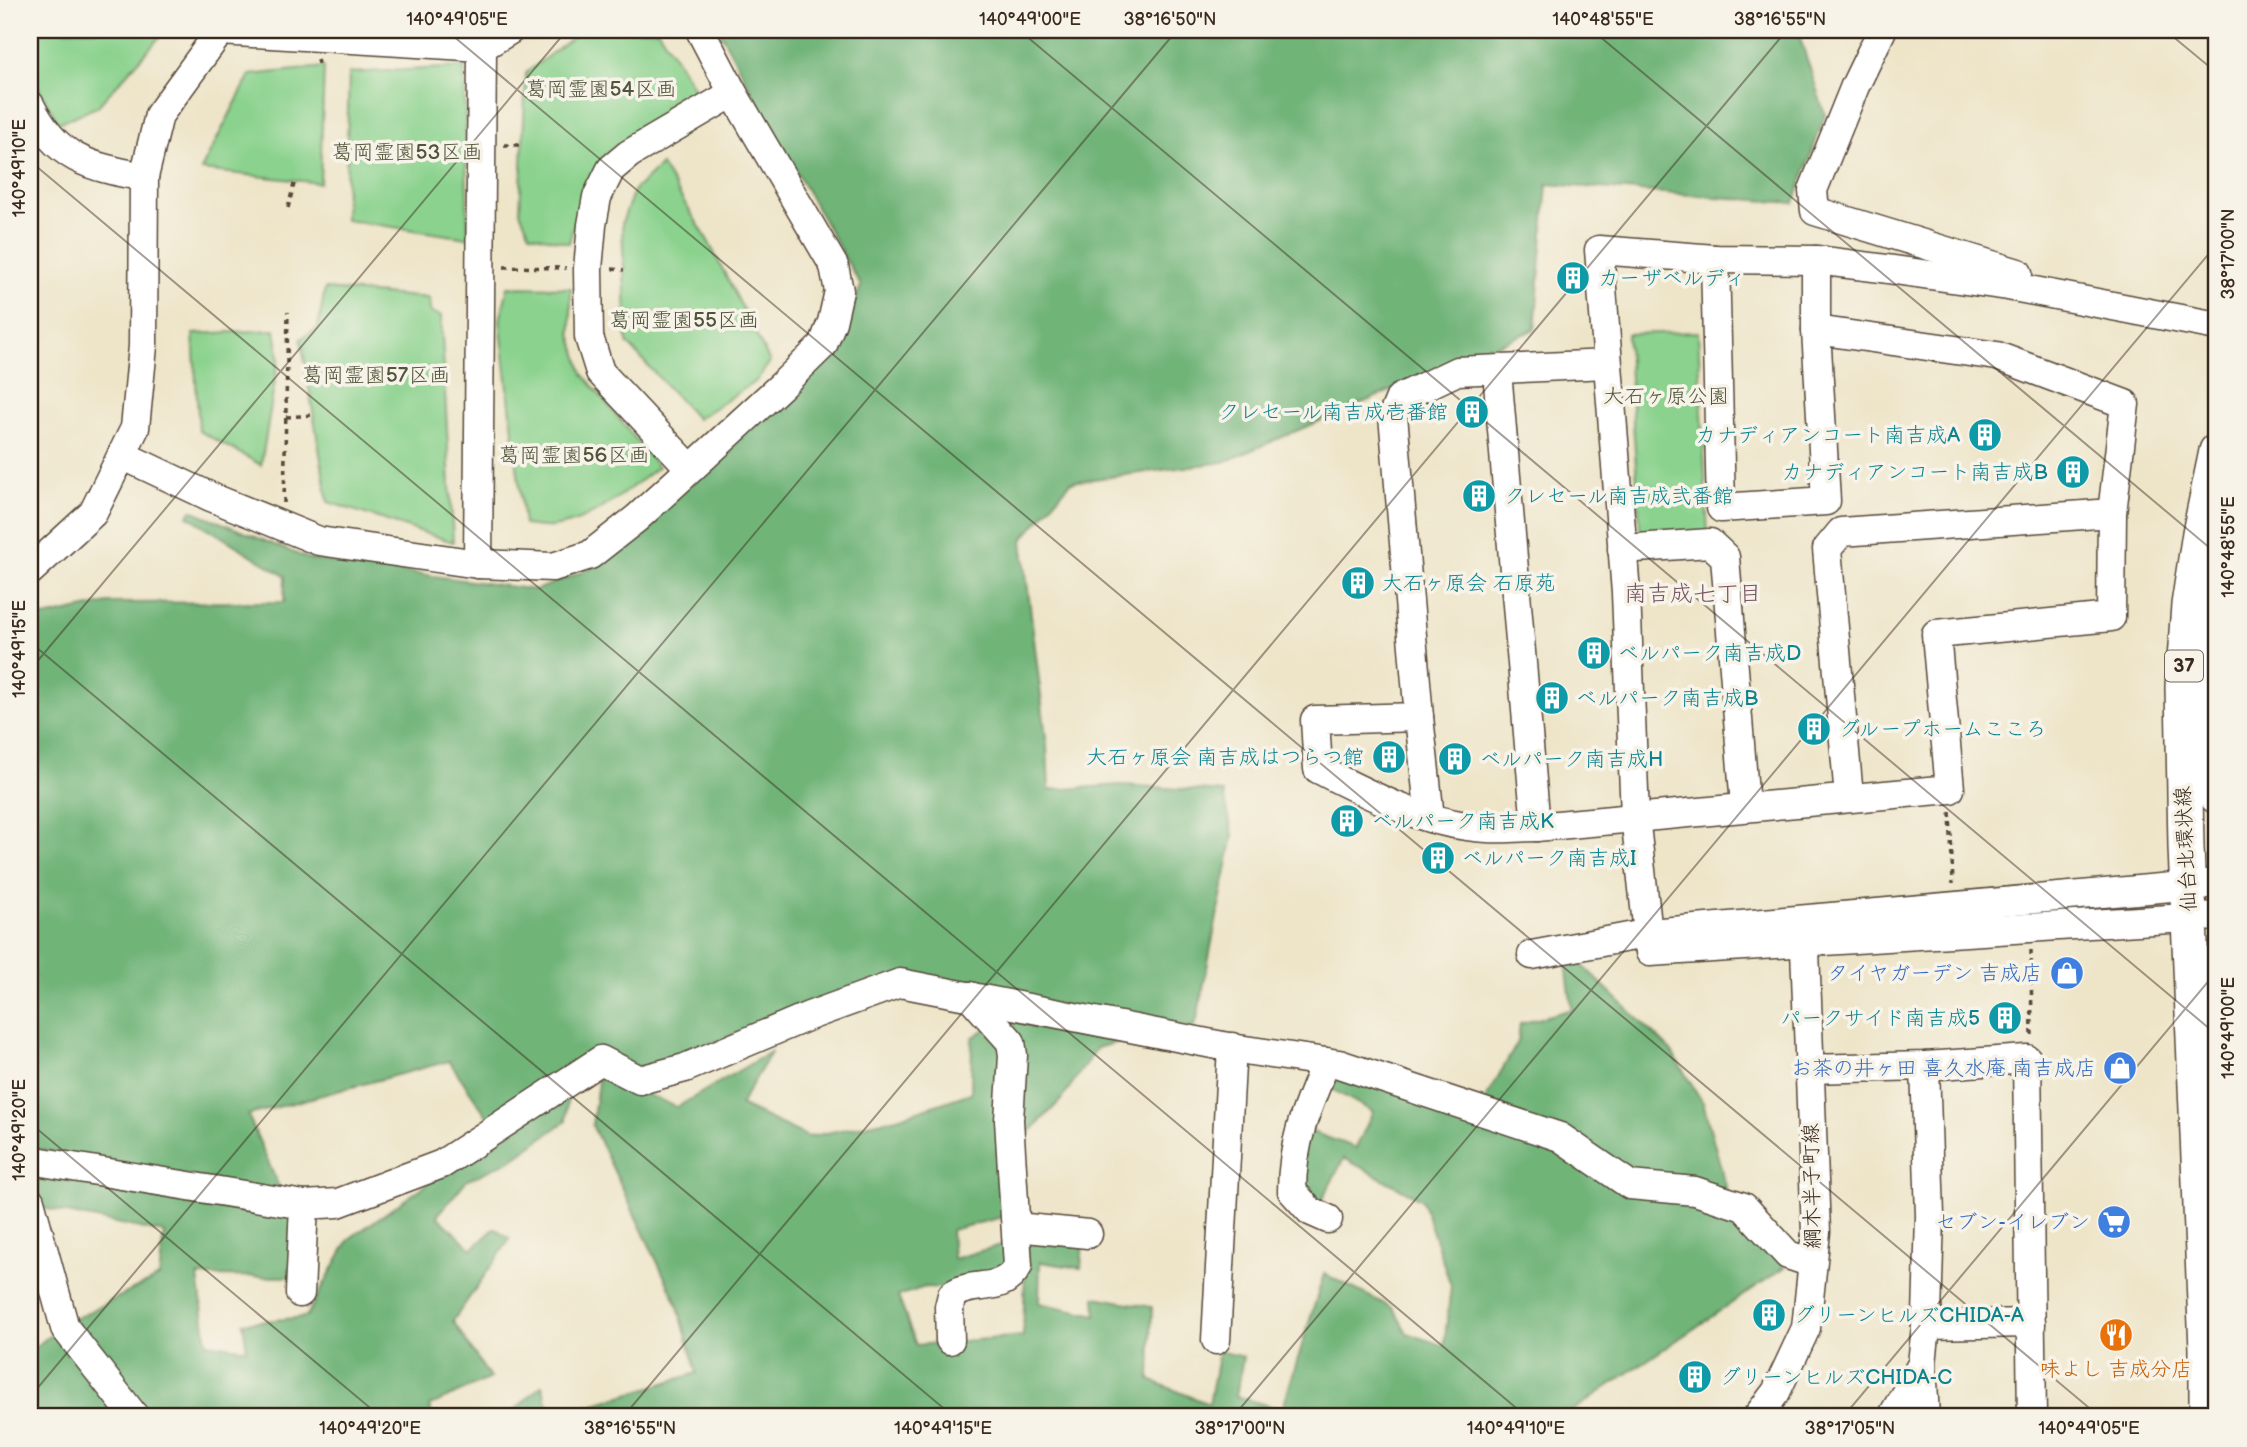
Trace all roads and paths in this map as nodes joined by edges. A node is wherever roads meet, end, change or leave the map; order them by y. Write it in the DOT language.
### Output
graph roads {
  1 [pos="220,30"];
  2 [pos="510,30"];
  3 [pos="700,30"];
  4 [pos="1882,30"];
  5 [pos="426,37"];
  6 [pos="482,47"];
  7 [pos="733,93"];
  8 [pos="30,105"];
  9 [pos="144,177"];
  10 [pos="295,180"];
  11 [pos="288,208"];
  12 [pos="1715,259"];
  13 [pos="1816,260"];
  14 [pos="480,266"];
  15 [pos="589,269"];
  16 [pos="624,270"];
  17 [pos="2075,299"];
  18 [pos="288,312"];
  19 [pos="2217,327"];
  20 [pos="1816,330"];
  21 [pos="1607,364"];
  22 [pos="1497,371"];
  23 [pos="313,415"];
  24 [pos="286,417"];
  25 [pos="2217,451"];
  26 [pos="122,455"];
  27 [pos="690,468"];
  28 [pos="2112,513"];
  29 [pos="284,526"];
  30 [pos="1622,549"];
  31 [pos="478,564"];
  32 [pos="30,571"];
  33 [pos="2217,601"];
  34 [pos="1419,717"];
  35 [pos="1950,789"];
  36 [pos="2217,796"];
  37 [pos="1849,797"];
  38 [pos="1745,806"];
  39 [pos="1635,816"];
  40 [pos="1430,818"];
  41 [pos="1536,827"];
  42 [pos="1954,889"];
  43 [pos="2203,900"];
  44 [pos="1804,932"];
  45 [pos="1650,933"];
  46 [pos="2031,948"];
  47 [pos="1532,955"];
  48 [pos="970,996"];
  49 [pos="1232,1047"];
  50 [pos="2027,1059"];
  51 [pos="1326,1062"];
  52 [pos="1925,1066"];
  53 [pos="1809,1069"];
  54 [pos="30,1160"];
  55 [pos="30,1201"];
  56 [pos="304,1205"];
  57 [pos="1328,1219"];
  58 [pos="1016,1227"];
  59 [pos="1088,1234"];
  60 [pos="1812,1263"];
  61 [pos="300,1293"];
  62 [pos="2031,1323"];
  63 [pos="1926,1325"];
  64 [pos="950,1340"];
  65 [pos="1216,1340"];
  66 [pos="1922,1364"];
  67 [pos="135,1417"];
  68 [pos="1757,1417"];
  69 [pos="1892,1417"];
  70 [pos="1925,1417"];
  71 [pos="2032,1417"];
  72 [pos="2207,1417"];
  1 -- 5 [label="street"];
  1 -- 9 [label="street"];
  2 -- 6 [label="street"];
  3 -- 7 [label="street"];
  4 -- 17 [label="street"];
  5 -- 6 [label="street"];
  6 -- 14 [label="street"];
  7 -- 15 [label="street"];
  7 -- 27 [label="street"];
  8 -- 9 [label="street"];
  9 -- 26 [label="street"];
  10 -- 11 [label="path"];
  12 -- 13 [label="street"];
  12 -- 20 [label="street"];
  12 -- 21 [label="street"];
  13 -- 17 [label="street"];
  13 -- 20 [label="street"];
  14 -- 15 [label="path"];
  14 -- 31 [label="street"];
  15 -- 16 [label="path"];
  15 -- 27 [label="street"];
  17 -- 19 [label="street"];
  18 -- 24 [label="path"];
  20 -- 28 [label="street"];
  21 -- 22 [label="street"];
  21 -- 30 [label="street"];
  22 -- 34 [label="street"];
  22 -- 41 [label="street"];
  23 -- 24 [label="path"];
  24 -- 29 [label="path"];
  25 -- 43 [label="main road, 仙台北環状線 / 37"];
  26 -- 29 [label="street"];
  26 -- 32 [label="street"];
  27 -- 31 [label="street"];
  28 -- 35 [label="street"];
  28 -- 37 [label="street"];
  29 -- 31 [label="street"];
  30 -- 38 [label="street"];
  30 -- 39 [label="street"];
  33 -- 36 [label="main road, 仙台北環状線 / 37"];
  34 -- 40 [label="street"];
  34 -- 40 [label="street"];
  35 -- 37 [label="street"];
  35 -- 42 [label="path"];
  37 -- 38 [label="street"];
  38 -- 39 [label="street"];
  39 -- 41 [label="street"];
  39 -- 45 [label="street"];
  40 -- 41 [label="street"];
  43 -- 44 [label="street"];
  43 -- 72 [label="main road, 仙台北環状線 / 37"];
  44 -- 45 [label="street"];
  44 -- 53 [label="street, 綱木半子町線"];
  45 -- 47 [label="street"];
  46 -- 50 [label="path"];
  48 -- 49 [label="street"];
  48 -- 56 [label="street"];
  48 -- 58 [label="street"];
  49 -- 51 [label="street"];
  49 -- 65 [label="street"];
  50 -- 52 [label="street"];
  50 -- 62 [label="street"];
  51 -- 57 [label="street"];
  51 -- 60 [label="street"];
  52 -- 53 [label="street"];
  52 -- 63 [label="street"];
  53 -- 60 [label="street, 綱木半子町線"];
  54 -- 56 [label="street"];
  55 -- 67 [label="street"];
  56 -- 61 [label="street"];
  58 -- 59 [label="street"];
  58 -- 64 [label="street"];
  60 -- 68 [label="street, 綱木半子町線"];
  62 -- 63 [label="street"];
  62 -- 71 [label="street"];
  63 -- 66 [label="street"];
  66 -- 69 [label="street"];
  66 -- 70 [label="street"];
}
